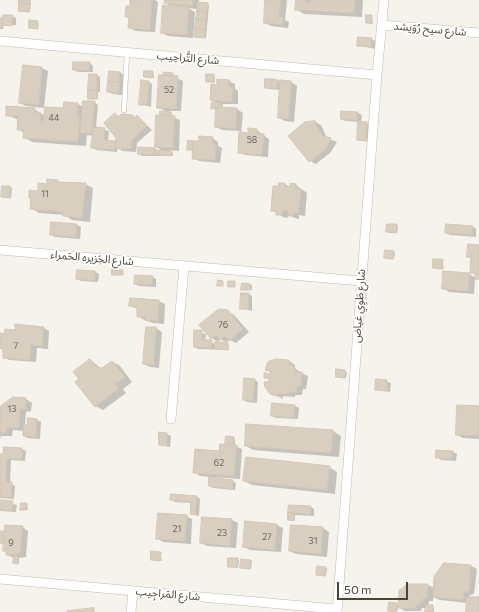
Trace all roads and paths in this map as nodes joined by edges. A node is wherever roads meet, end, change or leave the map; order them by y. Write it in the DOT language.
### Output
graph roads {
  1 [pos="384,0"];
  2 [pos="382,25"];
  3 [pos="479,33"];
  4 [pos="0,41"];
  5 [pos="126,53"];
  6 [pos="377,76"];
  7 [pos="124,110"];
  8 [pos="0,250"];
  9 [pos="184,266"];
  10 [pos="361,281"];
  11 [pos="171,419"];
  12 [pos="0,579"];
  13 [pos="133,591"];
  14 [pos="262,607"];
  15 [pos="336,611"];
  16 [pos="131,612"];
  1 -- 2 [label="street, شارع طَوِي غياض"];
  2 -- 3 [label="street, شارع سيح رُوَيشد"];
  2 -- 6 [label="street, شارع طَوِي غياض"];
  4 -- 5 [label="street, شارع التَّراحِيب"];
  5 -- 6 [label="street, شارع التَّراحِيب"];
  5 -- 7 [label="lane"];
  6 -- 10 [label="street, شارع طَوِي غياض"];
  8 -- 9 [label="street, شارع الجَزيره الحَمراء"];
  9 -- 10 [label="street, شارع الجَزيره الحَمراء"];
  9 -- 11 [label="street"];
  10 -- 15 [label="street, شارع طَوِي غياض"];
  12 -- 13 [label="street, شارع المَراجِيب"];
  13 -- 14 [label="street, شارع المَراجِيب"];
  13 -- 16 [label="street"];
  14 -- 15 [label="street, شارع المَراجِيب"];
}
